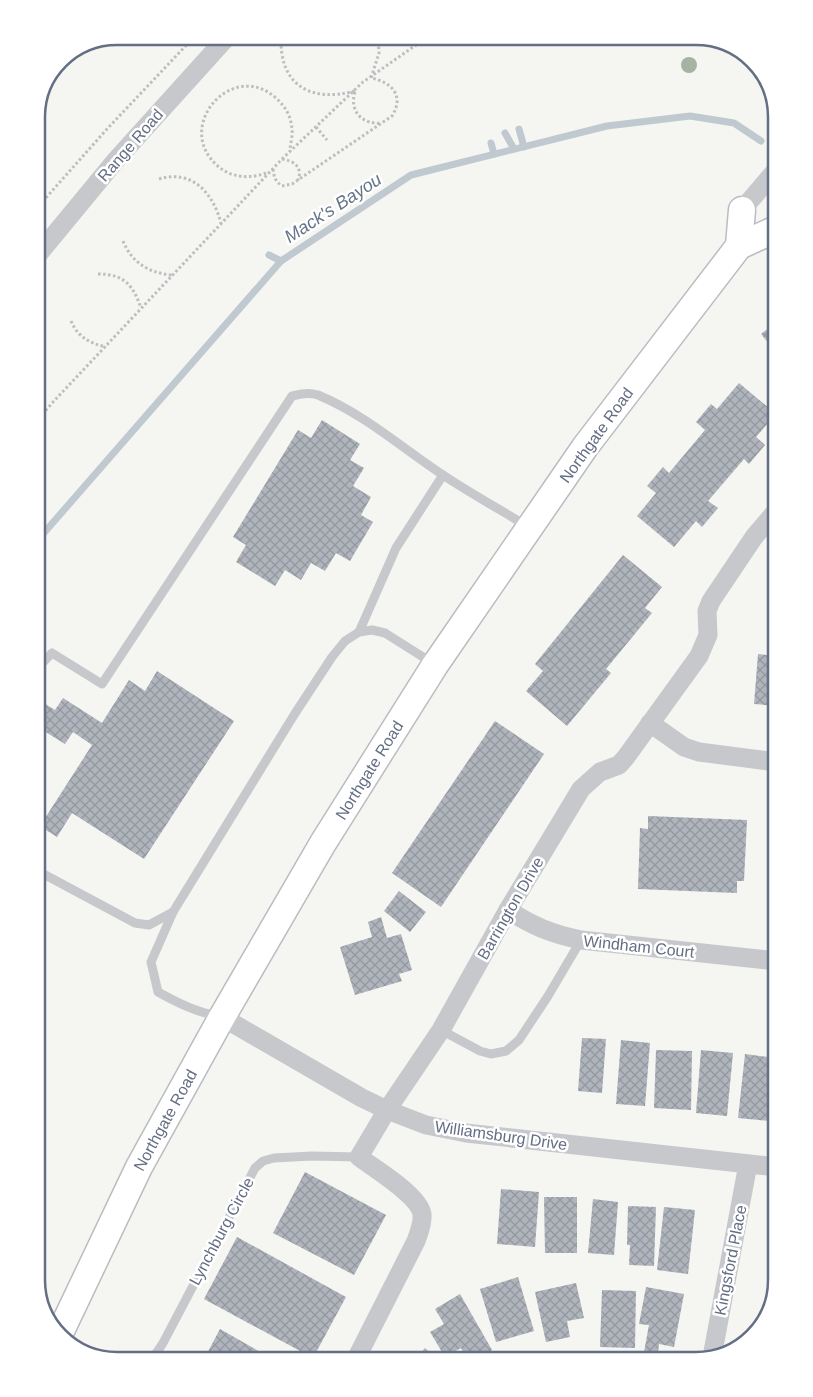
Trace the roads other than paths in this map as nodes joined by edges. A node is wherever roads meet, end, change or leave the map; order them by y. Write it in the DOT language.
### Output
graph roads {
  1 [pos="220,45"];
  2 [pos="768,180"];
  3 [pos="742,210"];
  4 [pos="768,232"];
  5 [pos="45,246"];
  6 [pos="739,246"];
  7 [pos="443,475"];
  8 [pos="768,521"];
  9 [pos="530,527"];
  10 [pos="360,632"];
  11 [pos="45,660"];
  12 [pos="435,665"];
  13 [pos="650,723"];
  14 [pos="768,761"];
  15 [pos="45,875"];
  16 [pos="508,910"];
  17 [pos="173,912"];
  18 [pos="581,940"];
  19 [pos="768,960"];
  20 [pos="222,1017"];
  21 [pos="441,1030"];
  22 [pos="386,1110"];
  23 [pos="359,1157"];
  24 [pos="748,1164"];
  25 [pos="768,1166"];
  26 [pos="63,1327"];
  27 [pos="713,1350"];
  28 [pos="156,1352"];
  29 [pos="360,1352"];
  1 -- 5 [label="street, Range Road"];
  2 -- 3 [label="street"];
  3 -- 6 [label="main road"];
  4 -- 6 [label="main road, Northgate Road"];
  6 -- 9 [label="main road, Northgate Road"];
  7 -- 9 [label="lane"];
  7 -- 10 [label="lane"];
  7 -- 11 [label="lane"];
  8 -- 13 [label="street, Barrington Drive"];
  9 -- 12 [label="main road, Northgate Road"];
  10 -- 12 [label="lane"];
  10 -- 17 [label="lane"];
  12 -- 20 [label="main road, Northgate Road"];
  13 -- 14 [label="street"];
  13 -- 16 [label="street, Barrington Drive"];
  15 -- 17 [label="lane"];
  16 -- 18 [label="street, Windham Court"];
  16 -- 21 [label="street, Barrington Drive"];
  17 -- 20 [label="lane"];
  18 -- 19 [label="street, Windham Court"];
  18 -- 21 [label="lane"];
  20 -- 22 [label="street, Williamsburg Drive"];
  20 -- 26 [label="main road, Northgate Road"];
  21 -- 22 [label="street, Barrington Drive"];
  22 -- 23 [label="street"];
  22 -- 24 [label="street, Williamsburg Drive"];
  23 -- 28 [label="lane, Lynchburg Circle"];
  23 -- 29 [label="street"];
  24 -- 25 [label="street, Williamsburg Drive"];
  24 -- 27 [label="street, Kingsford Place"];
}
